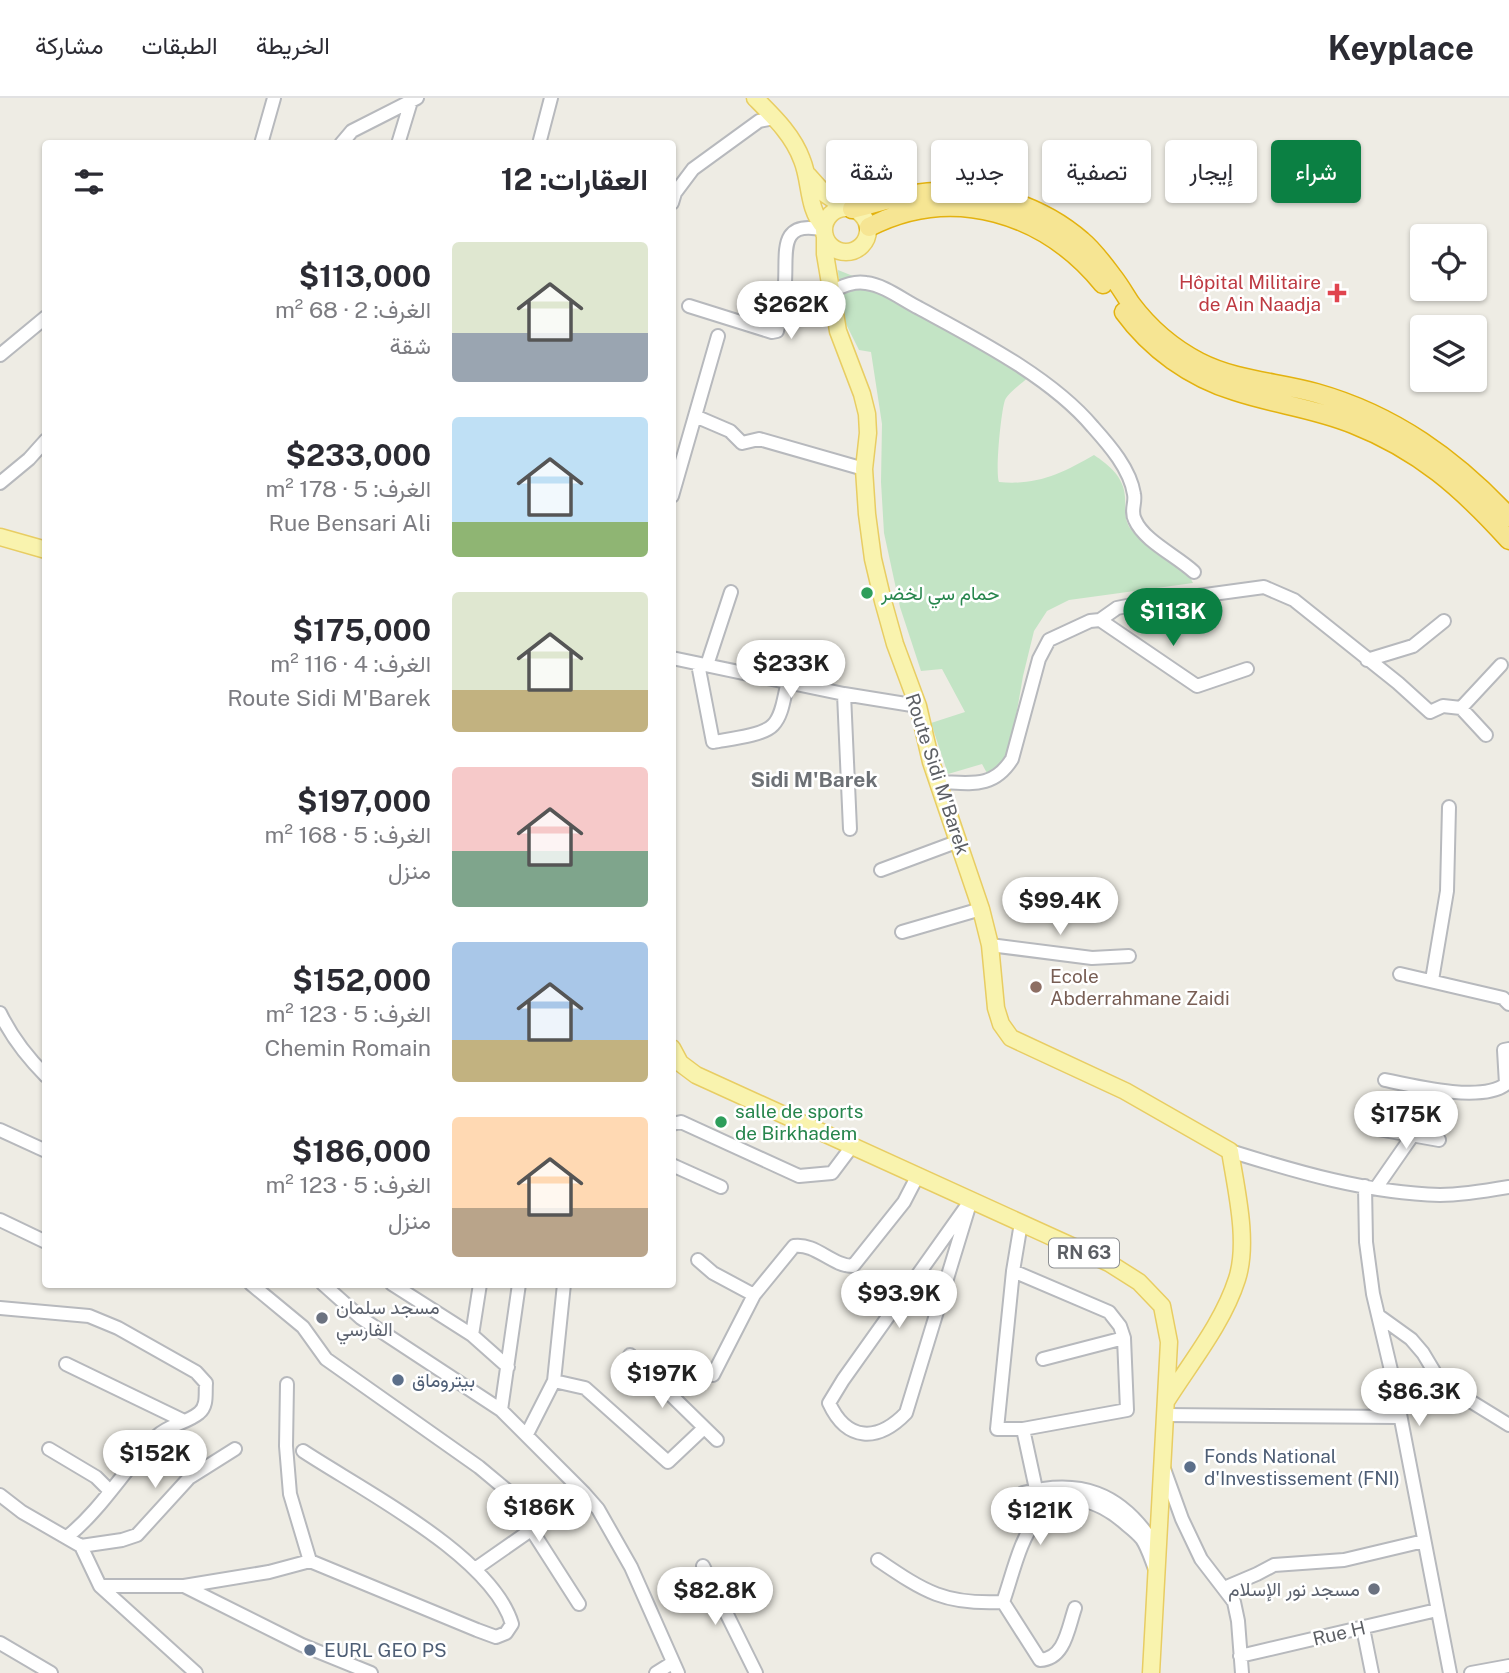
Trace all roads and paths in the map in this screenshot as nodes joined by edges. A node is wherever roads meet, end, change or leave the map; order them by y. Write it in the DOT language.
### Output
graph roads {
  1 [pos="274,98"];
  2 [pos="551,98"];
  3 [pos="755,98"];
  4 [pos="414,99"];
  5 [pos="774,118"];
  6 [pos="262,140"];
  7 [pos="344,140"];
  8 [pos="399,140"];
  9 [pos="539,140"];
  10 [pos="808,175"];
  11 [pos="676,192"];
  12 [pos="849,209"];
  13 [pos="869,227"];
  14 [pos="824,231"];
  15 [pos="850,252"];
  16 [pos="830,284"];
  17 [pos="689,306"];
  18 [pos="42,320"];
  19 [pos="718,336"];
  20 [pos="0,355"];
  21 [pos="695,416"];
  22 [pos="42,444"];
  23 [pos="864,469"];
  24 [pos="676,482"];
  25 [pos="0,483"];
  26 [pos="1509,517"];
  27 [pos="0,537"];
  28 [pos="1509,540"];
  29 [pos="42,549"];
  30 [pos="1194,572"];
  31 [pos="731,592"];
  32 [pos="1100,620"];
  33 [pos="1444,621"];
  34 [pos="676,659"];
  35 [pos="1367,660"];
  36 [pos="703,665"];
  37 [pos="1501,665"];
  38 [pos="1247,669"];
  39 [pos="788,682"];
  40 [pos="844,694"];
  41 [pos="918,706"];
  42 [pos="1461,708"];
  43 [pos="1486,734"];
  44 [pos="939,782"];
  45 [pos="1449,807"];
  46 [pos="850,829"];
  47 [pos="959,841"];
  48 [pos="881,870"];
  49 [pos="981,909"];
  50 [pos="902,932"];
  51 [pos="990,946"];
  52 [pos="1129,956"];
  53 [pos="1400,974"];
  54 [pos="1432,980"];
  55 [pos="1509,1004"];
  56 [pos="0,1013"];
  57 [pos="1509,1049"];
  58 [pos="676,1056"];
  59 [pos="42,1071"];
  60 [pos="1385,1080"];
  61 [pos="1442,1093"];
  62 [pos="676,1123"];
  63 [pos="1378,1129"];
  64 [pos="0,1130"];
  65 [pos="1411,1135"];
  66 [pos="1439,1140"];
  67 [pos="853,1145"];
  68 [pos="42,1149"];
  69 [pos="1230,1151"];
  70 [pos="676,1168"];
  71 [pos="918,1175"];
  72 [pos="721,1187"];
  73 [pos="1371,1187"];
  74 [pos="1509,1187"];
  75 [pos="971,1200"];
  76 [pos="0,1220"];
  77 [pos="1021,1223"];
  78 [pos="42,1240"];
  79 [pos="698,1260"];
  80 [pos="1013,1271"];
  81 [pos="255,1288"];
  82 [pos="327,1288"];
  83 [pos="398,1288"];
  84 [pos="479,1288"];
  85 [pos="518,1288"];
  86 [pos="564,1288"];
  87 [pos="754,1295"];
  88 [pos="0,1308"];
  89 [pos="1379,1315"];
  90 [pos="472,1335"];
  91 [pos="1124,1338"];
  92 [pos="630,1355"];
  93 [pos="1043,1359"];
  94 [pos="66,1364"];
  95 [pos="508,1367"];
  96 [pos="713,1375"];
  97 [pos="554,1381"];
  98 [pos="287,1384"];
  99 [pos="1166,1407"];
  100 [pos="501,1410"];
  101 [pos="1400,1417"];
  102 [pos="182,1420"];
  103 [pos="1509,1425"];
  104 [pos="704,1427"];
  105 [pos="1023,1429"];
  106 [pos="527,1434"];
  107 [pos="717,1440"];
  108 [pos="49,1449"];
  109 [pos="235,1449"];
  110 [pos="303,1451"];
  111 [pos="1162,1464"];
  112 [pos="1036,1489"];
  113 [pos="109,1490"];
  114 [pos="584,1493"];
  115 [pos="1023,1493"];
  116 [pos="0,1495"];
  117 [pos="545,1522"];
  118 [pos="531,1529"];
  119 [pos="67,1537"];
  120 [pos="1424,1541"];
  121 [pos="81,1546"];
  122 [pos="1157,1548"];
  123 [pos="878,1560"];
  124 [pos="310,1561"];
  125 [pos="703,1566"];
  126 [pos="475,1569"];
  127 [pos="1155,1569"];
  128 [pos="100,1586"];
  129 [pos="184,1586"];
  130 [pos="1224,1588"];
  131 [pos="1003,1602"];
  132 [pos="579,1604"];
  133 [pos="1075,1608"];
  134 [pos="1437,1610"];
  135 [pos="1363,1628"];
  136 [pos="0,1643"];
  137 [pos="1240,1656"];
  138 [pos="1509,1666"];
  139 [pos="675,1668"];
  140 [pos="51,1673"];
  141 [pos="196,1673"];
  142 [pos="371,1673"];
  143 [pos="656,1673"];
  144 [pos="756,1673"];
  145 [pos="1151,1673"];
  146 [pos="1242,1673"];
  147 [pos="1371,1673"];
  148 [pos="1450,1673"];
  149 [pos="1471,1673"];
  1 -- 6 [label="street"];
  2 -- 9 [label="street"];
  3 -- 5 [label="main road, Route Sidi M'Barek"];
  4 -- 7 [label="street"];
  4 -- 8 [label="street"];
  5 -- 10 [label="main road, Route Sidi M'Barek"];
  5 -- 11 [label="street"];
  10 -- 12 [label="main road, Route Sidi M'Barek"];
  10 -- 14 [label="main road, Route Sidi M'Barek"];
  12 -- 13 [label="main road"];
  12 -- 14 [label="main road"];
  12 -- 26 [label="highway"];
  13 -- 15 [label="main road"];
  13 -- 28 [label="highway"];
  14 -- 15 [label="main road"];
  14 -- 16 [label="main road, Route Sidi M'Barek"];
  14 -- 17 [label="street"];
  15 -- 16 [label="main road"];
  16 -- 23 [label="main road, Route Sidi M'Barek"];
  16 -- 30 [label="street"];
  18 -- 20 [label="street"];
  19 -- 21 [label="street"];
  21 -- 23 [label="street"];
  21 -- 24 [label="street"];
  22 -- 25 [label="street"];
  23 -- 41 [label="main road, Route Sidi M'Barek"];
  27 -- 29 [label="main road"];
  31 -- 36 [label="street"];
  32 -- 35 [label="street"];
  32 -- 38 [label="street"];
  32 -- 44 [label="street"];
  33 -- 35 [label="street"];
  34 -- 36 [label="street"];
  35 -- 42 [label="street"];
  36 -- 39 [label="street"];
  36 -- 39 [label="street"];
  37 -- 42 [label="street"];
  39 -- 40 [label="street"];
  40 -- 41 [label="street"];
  40 -- 46 [label="street"];
  41 -- 44 [label="main road, Route Sidi M'Barek"];
  42 -- 43 [label="street"];
  44 -- 47 [label="main road, Route Sidi M'Barek"];
  45 -- 54 [label="street"];
  47 -- 48 [label="street"];
  47 -- 49 [label="main road, Route Sidi M'Barek"];
  49 -- 50 [label="street"];
  49 -- 51 [label="main road, Route Sidi M'Barek"];
  51 -- 52 [label="street"];
  51 -- 69 [label="main road, Route Sidi M'Barek"];
  53 -- 54 [label="street"];
  54 -- 55 [label="street"];
  56 -- 59 [label="street"];
  57 -- 61 [label="street"];
  58 -- 67 [label="main road, RN 63"];
  60 -- 61 [label="street"];
  61 -- 65 [label="street"];
  62 -- 67 [label="street"];
  63 -- 65 [label="street"];
  64 -- 68 [label="street"];
  65 -- 66 [label="street"];
  65 -- 73 [label="street"];
  67 -- 71 [label="main road, RN 63"];
  69 -- 73 [label="street, Route Sidi M'Barek"];
  69 -- 99 [label="main road"];
  70 -- 72 [label="street"];
  71 -- 75 [label="main road, RN 63"];
  71 -- 87 [label="street"];
  73 -- 74 [label="street, Route Sidi M'Barek"];
  73 -- 89 [label="street"];
  75 -- 75 [label="street"];
  75 -- 77 [label="main road, RN 63"];
  76 -- 78 [label="street"];
  77 -- 80 [label="street"];
  77 -- 99 [label="main road, RN 63"];
  79 -- 87 [label="street"];
  80 -- 91 [label="street"];
  80 -- 105 [label="street"];
  81 -- 117 [label="street"];
  82 -- 100 [label="street"];
  83 -- 90 [label="street"];
  84 -- 90 [label="street"];
  85 -- 95 [label="street"];
  86 -- 97 [label="street"];
  87 -- 96 [label="street"];
  88 -- 102 [label="street"];
  89 -- 101 [label="street"];
  89 -- 103 [label="street"];
  90 -- 95 [label="street"];
  91 -- 93 [label="street"];
  91 -- 105 [label="street"];
  92 -- 104 [label="street"];
  94 -- 102 [label="street"];
  95 -- 100 [label="street"];
  97 -- 104 [label="street"];
  97 -- 106 [label="street"];
  98 -- 124 [label="street"];
  99 -- 101 [label="street"];
  99 -- 111 [label="main road, RN 63"];
  100 -- 106 [label="street"];
  101 -- 120 [label="street"];
  102 -- 113 [label="street"];
  104 -- 107 [label="street"];
  105 -- 112 [label="street"];
  106 -- 114 [label="street"];
  108 -- 113 [label="street"];
  109 -- 121 [label="street"];
  110 -- 126 [label="street"];
  111 -- 122 [label="main road, RN 63"];
  111 -- 130 [label="street"];
  112 -- 115 [label="street"];
  112 -- 122 [label="street"];
  113 -- 119 [label="street"];
  114 -- 117 [label="street"];
  114 -- 139 [label="street"];
  116 -- 119 [label="street"];
  117 -- 118 [label="street"];
  118 -- 126 [label="street"];
  118 -- 132 [label="street"];
  119 -- 121 [label="street"];
  120 -- 130 [label="street"];
  120 -- 134 [label="street"];
  121 -- 128 [label="street"];
  122 -- 127 [label="main road, RN 63"];
  123 -- 131 [label="street"];
  124 -- 126 [label="street"];
  124 -- 129 [label="street"];
  125 -- 144 [label="street"];
  127 -- 131 [label="street"];
  127 -- 145 [label="main road, RN 63"];
  128 -- 129 [label="street"];
  128 -- 141 [label="street"];
  129 -- 142 [label="street"];
  130 -- 137 [label="street"];
  131 -- 133 [label="street"];
  134 -- 135 [label="street, Rue H"];
  134 -- 148 [label="street"];
  135 -- 137 [label="street, Rue H"];
  135 -- 147 [label="street"];
  136 -- 140 [label="street"];
  137 -- 146 [label="street"];
  138 -- 149 [label="street"];
  139 -- 143 [label="street"];
}
